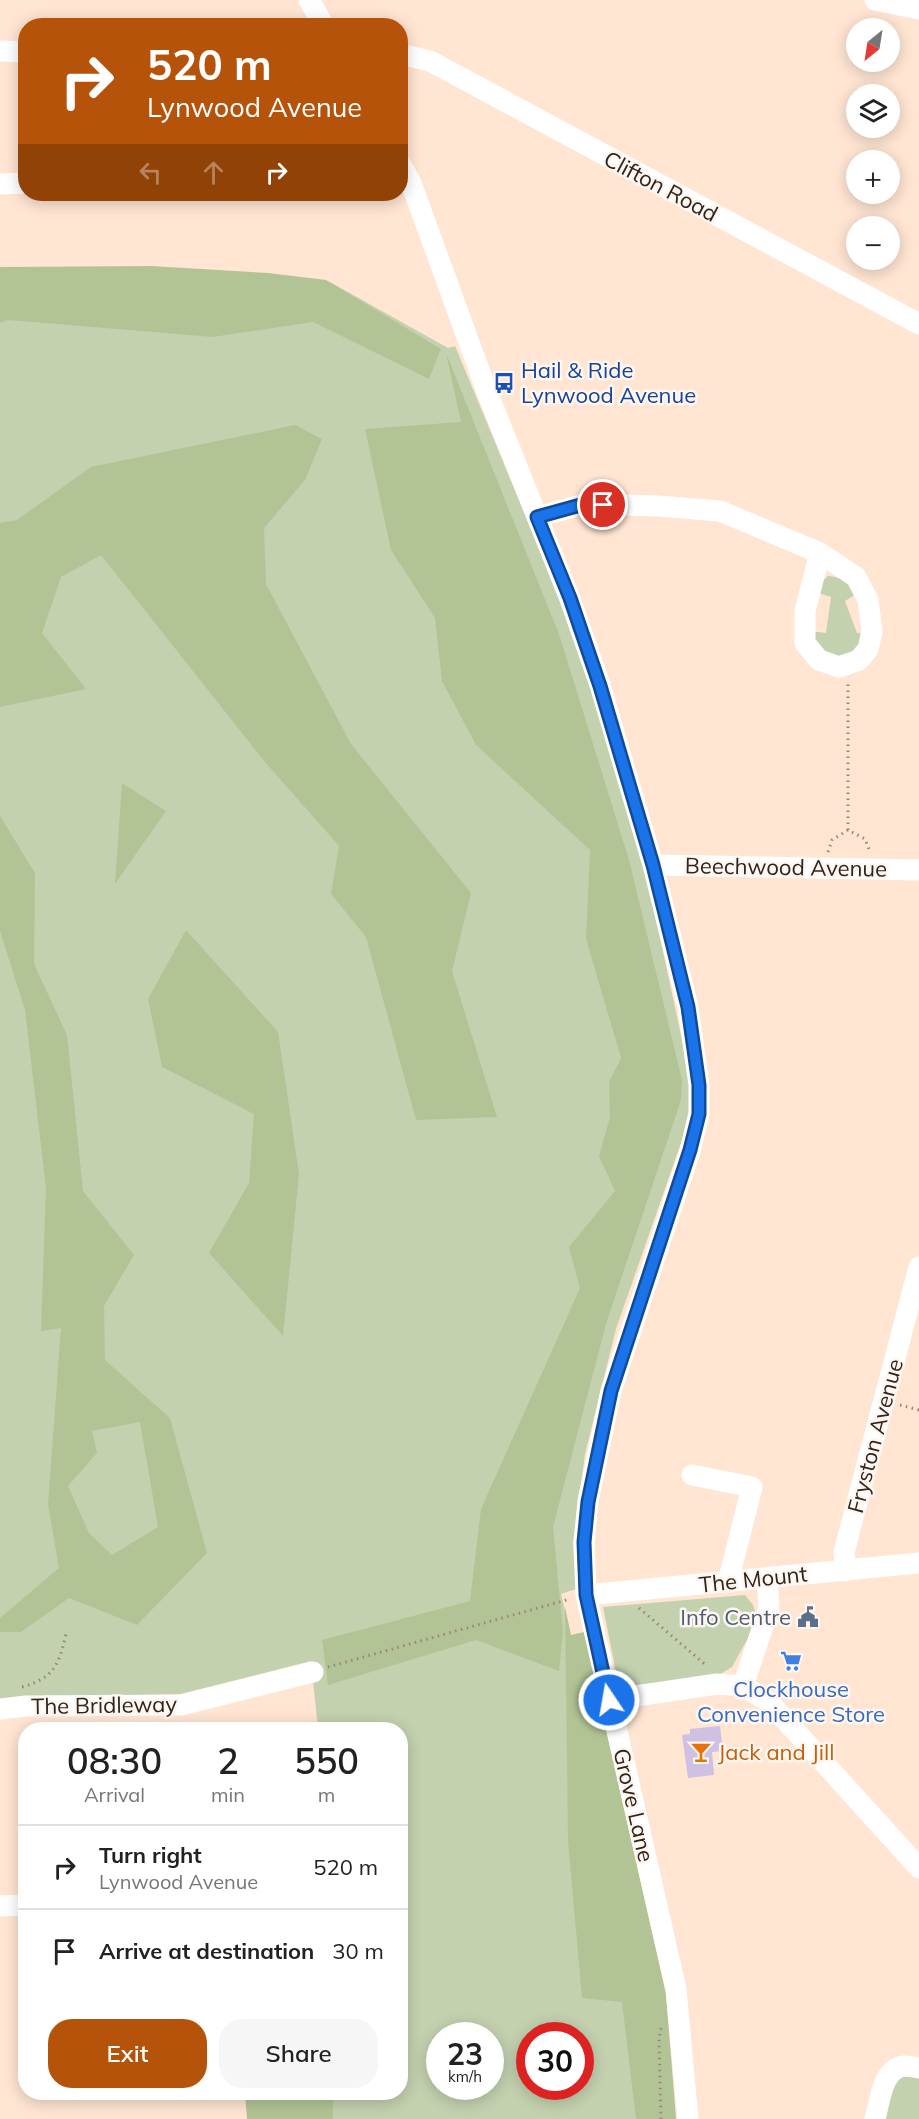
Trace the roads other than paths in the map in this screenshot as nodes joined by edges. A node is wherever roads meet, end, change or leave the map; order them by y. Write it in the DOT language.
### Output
graph roads {
  1 [pos="309,0"];
  2 [pos="875,0"];
  3 [pos="919,9"];
  4 [pos="319,18"];
  5 [pos="0,51"];
  6 [pos="18,52"];
  7 [pos="408,56"];
  8 [pos="408,178"];
  9 [pos="18,183"];
  10 [pos="0,184"];
  11 [pos="919,324"];
  12 [pos="537,517"];
  13 [pos="820,553"];
  14 [pos="653,865"];
  15 [pos="919,870"];
  16 [pos="919,1267"];
  17 [pos="692,1475"];
  18 [pos="919,1563"];
  19 [pos="846,1571"];
  20 [pos="767,1578"];
  21 [pos="728,1582"];
  22 [pos="586,1595"];
  23 [pos="312,1672"];
  24 [pos="744,1686"];
  25 [pos="609,1700"];
  26 [pos="0,1709"];
  27 [pos="915,1856"];
  28 [pos="18,1905"];
  29 [pos="0,1906"];
  30 [pos="919,2068"];
  31 [pos="688,2119"];
  32 [pos="875,2119"];
  1 -- 4 [label="street"];
  2 -- 3 [label="street"];
  5 -- 6 [label="street"];
  7 -- 11 [label="street, Clifton Road"];
  8 -- 12 [label="street, Grove Lane"];
  9 -- 10 [label="street"];
  12 -- 13 [label="street"];
  12 -- 14 [label="street, Grove Lane"];
  13 -- 13 [label="street"];
  14 -- 15 [label="street, Beechwood Avenue"];
  14 -- 22 [label="street, Grove Lane"];
  16 -- 19 [label="street, Fryston Avenue"];
  17 -- 21 [label="street"];
  18 -- 19 [label="street, The Mount"];
  19 -- 20 [label="street, The Mount"];
  20 -- 21 [label="street, The Mount"];
  20 -- 24 [label="street"];
  21 -- 22 [label="street, The Mount"];
  22 -- 25 [label="street, Grove Lane"];
  23 -- 26 [label="street, The Bridleway"];
  24 -- 25 [label="street"];
  24 -- 27 [label="street"];
  25 -- 31 [label="street, Grove Lane"];
  28 -- 29 [label="street"];
  30 -- 32 [label="street"];
}
